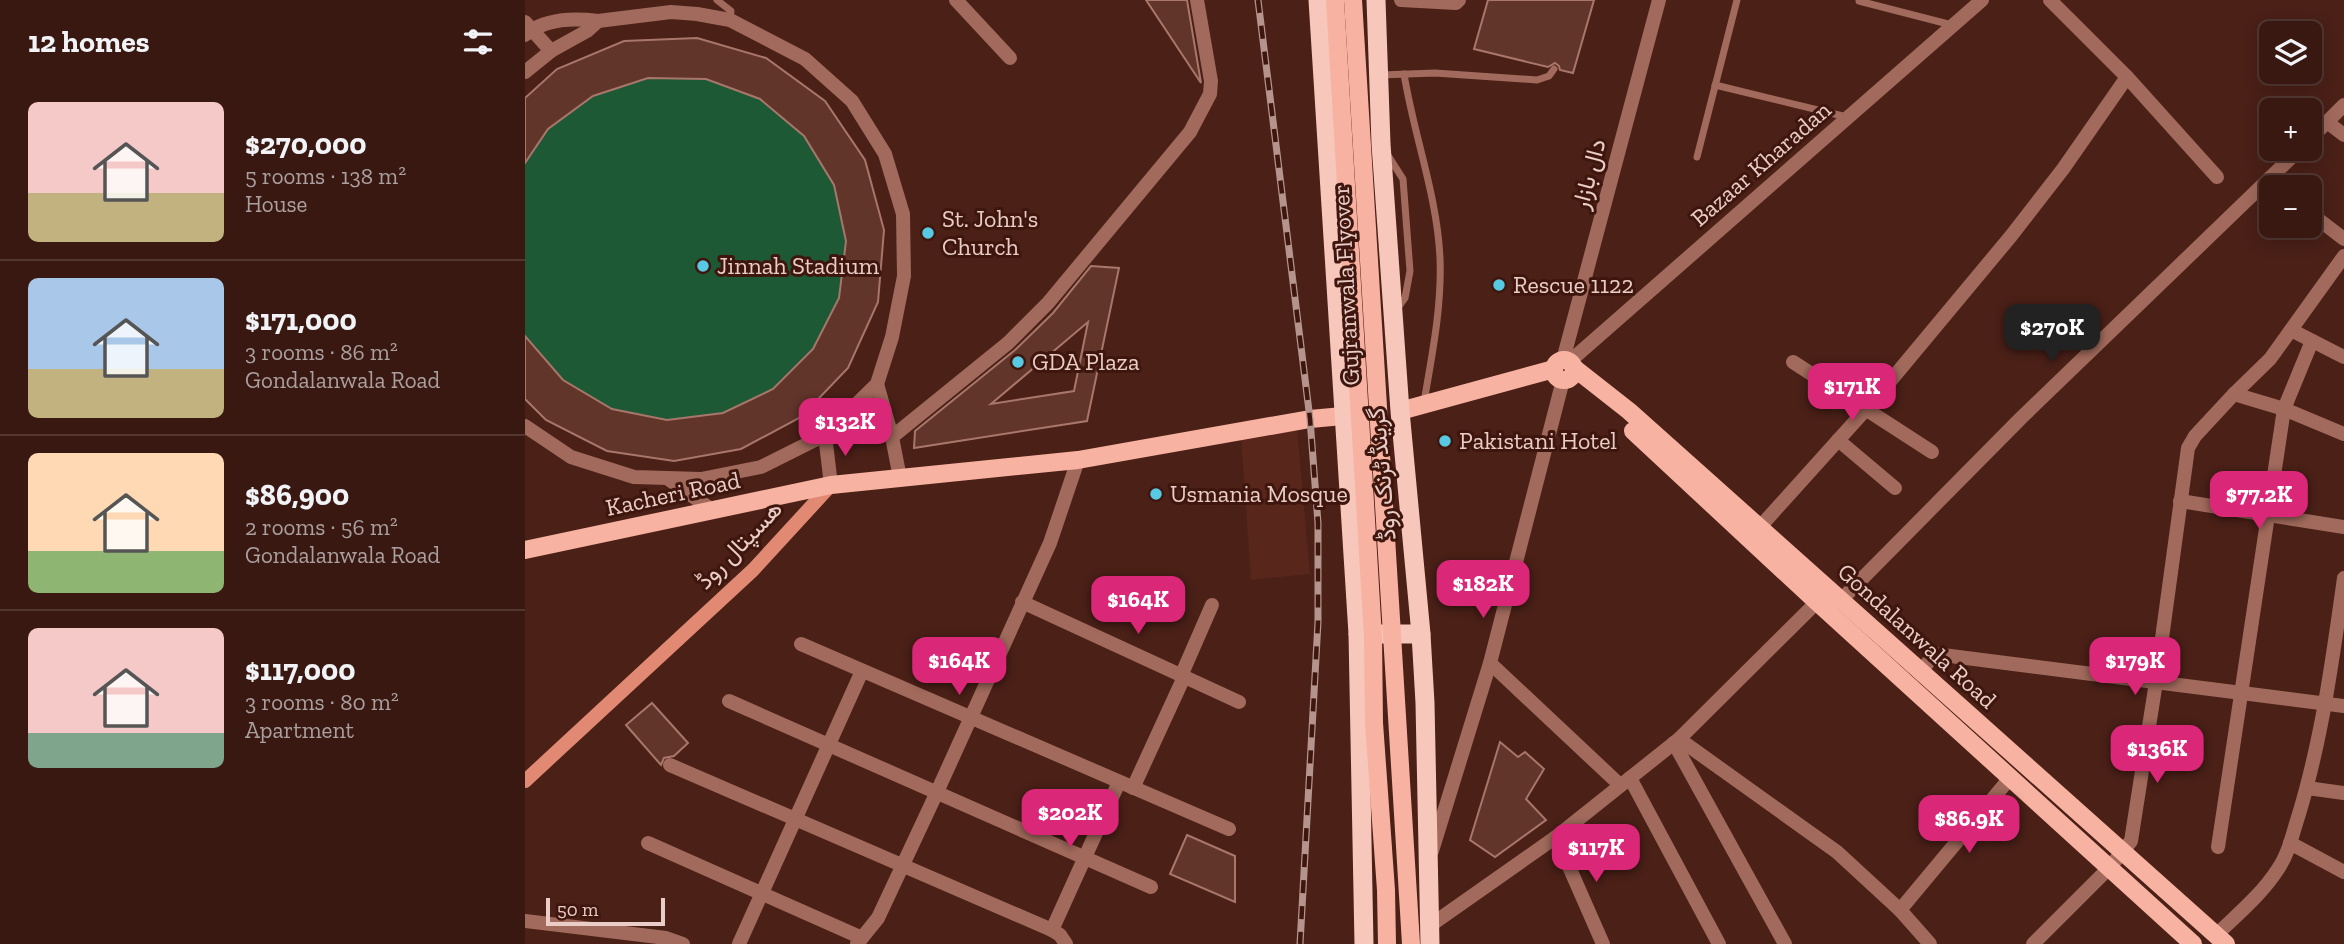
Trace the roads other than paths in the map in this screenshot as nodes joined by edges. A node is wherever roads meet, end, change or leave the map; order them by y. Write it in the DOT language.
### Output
graph roads {
  1 [pos="717,0"];
  2 [pos="956,0"];
  3 [pos="1196,0"];
  4 [pos="1318,0"];
  5 [pos="1335,0"];
  6 [pos="1353,0"];
  7 [pos="1376,0"];
  8 [pos="1401,0"];
  9 [pos="1459,0"];
  10 [pos="1659,0"];
  11 [pos="1737,0"];
  12 [pos="1982,0"];
  13 [pos="2050,0"];
  14 [pos="1859,1"];
  15 [pos="730,20"];
  16 [pos="598,21"];
  17 [pos="1953,26"];
  18 [pos="527,29"];
  19 [pos="551,51"];
  20 [pos="1010,58"];
  21 [pos="1554,69"];
  22 [pos="525,72"];
  23 [pos="1404,74"];
  24 [pos="1379,75"];
  25 [pos="2127,76"];
  26 [pos="1715,85"];
  27 [pos="2344,105"];
  28 [pos="1848,118"];
  29 [pos="2327,122"];
  30 [pos="2322,127"];
  31 [pos="2344,135"];
  32 [pos="1381,144"];
  33 [pos="1327,154"];
  34 [pos="1697,157"];
  35 [pos="2217,177"];
  36 [pos="2259,198"];
  37 [pos="2322,222"];
  38 [pos="2344,239"];
  39 [pos="2344,256"];
  40 [pos="2291,330"];
  41 [pos="2312,341"];
  42 [pos="2344,357"];
  43 [pos="1793,362"];
  44 [pos="1565,369"];
  45 [pos="877,384"];
  46 [pos="2234,394"];
  47 [pos="1424,403"];
  48 [pos="2284,409"];
  49 [pos="1865,410"];
  50 [pos="1400,411"];
  51 [pos="1343,416"];
  52 [pos="525,426"];
  53 [pos="825,435"];
  54 [pos="2344,435"];
  55 [pos="893,437"];
  56 [pos="1838,440"];
  57 [pos="1932,452"];
  58 [pos="1078,460"];
  59 [pos="667,478"];
  60 [pos="900,478"];
  61 [pos="831,485"];
  62 [pos="1895,488"];
  63 [pos="2180,501"];
  64 [pos="712,510"];
  65 [pos="2268,515"];
  66 [pos="2344,527"];
  67 [pos="1759,528"];
  68 [pos="525,550"];
  69 [pos="2344,578"];
  70 [pos="1842,600"];
  71 [pos="1022,602"];
  72 [pos="1817,602"];
  73 [pos="1212,605"];
  74 [pos="2341,625"];
  75 [pos="1358,634"];
  76 [pos="1421,634"];
  77 [pos="801,644"];
  78 [pos="1490,663"];
  79 [pos="862,671"];
  80 [pos="1920,672"];
  81 [pos="1183,676"];
  82 [pos="2156,682"];
  83 [pos="2242,693"];
  84 [pos="729,701"];
  85 [pos="1239,702"];
  86 [pos="2324,703"];
  87 [pos="2344,706"];
  88 [pos="969,717"];
  89 [pos="1676,741"];
  90 [pos="827,744"];
  91 [pos="670,765"];
  92 [pos="2010,778"];
  93 [pos="525,781"];
  94 [pos="1119,782"];
  95 [pos="1625,782"];
  96 [pos="1133,788"];
  97 [pos="2307,789"];
  98 [pos="937,792"];
  99 [pos="2344,793"];
  100 [pos="794,820"];
  101 [pos="1229,829"];
  102 [pos="1556,837"];
  103 [pos="648,843"];
  104 [pos="2290,843"];
  105 [pos="2218,847"];
  106 [pos="2121,852"];
  107 [pos="1086,857"];
  108 [pos="903,865"];
  109 [pos="1427,867"];
  110 [pos="2110,867"];
  111 [pos="2344,872"];
  112 [pos="1151,887"];
  113 [pos="761,893"];
  114 [pos="1900,910"];
  115 [pos="525,921"];
  116 [pos="1052,930"];
  117 [pos="1429,935"];
  118 [pos="2221,939"];
  119 [pos="859,941"];
  120 [pos="683,944"];
  121 [pos="739,944"];
  122 [pos="1066,944"];
  123 [pos="1364,944"];
  124 [pos="1387,944"];
  125 [pos="1411,944"];
  126 [pos="1604,944"];
  127 [pos="1719,944"];
  128 [pos="1785,944"];
  129 [pos="1930,944"];
  130 [pos="2033,944"];
  131 [pos="2193,944"];
  1 -- 15 [label="lane"];
  2 -- 20 [label="street"];
  3 -- 55 [label="street"];
  4 -- 33 [label="highway, گرینڈ ٹرنک روڈ"];
  5 -- 124 [label="main road, Gujranwala Flyover, bridge"];
  6 -- 125 [label="main road, Gujranwala Flyover, bridge"];
  7 -- 24 [label="highway, گرینڈ ٹرنک روڈ"];
  8 -- 9 [label="street"];
  10 -- 44 [label="street, دال بازار"];
  11 -- 26 [label="lane"];
  12 -- 17 [label="street, Bazaar Kharadan"];
  13 -- 25 [label="street"];
  14 -- 17 [label="lane"];
  15 -- 16 [label="street"];
  15 -- 45 [label="street"];
  16 -- 18 [label="street"];
  16 -- 19 [label="street"];
  17 -- 28 [label="street, Bazaar Kharadan"];
  18 -- 19 [label="street"];
  19 -- 22 [label="street"];
  21 -- 23 [label="lane"];
  23 -- 24 [label="lane"];
  23 -- 47 [label="lane"];
  24 -- 32 [label="highway, گرینڈ ٹرنک روڈ"];
  25 -- 35 [label="street"];
  25 -- 49 [label="street"];
  26 -- 28 [label="lane"];
  26 -- 34 [label="lane"];
  27 -- 29 [label="street"];
  28 -- 44 [label="street, Bazaar Kharadan"];
  29 -- 30 [label="street"];
  29 -- 31 [label="street"];
  32 -- 33 [label="highway"];
  32 -- 50 [label="highway, گرینڈ ٹرنک روڈ"];
  33 -- 51 [label="highway, گرینڈ ٹرنک روڈ"];
  36 -- 70 [label="street"];
  37 -- 38 [label="street"];
  39 -- 40 [label="street"];
  40 -- 41 [label="street"];
  40 -- 46 [label="street"];
  41 -- 42 [label="street"];
  41 -- 48 [label="street"];
  43 -- 49 [label="street"];
  44 -- 47 [label="main road"];
  44 -- 67 [label="main road, Gondalanwala Road"];
  44 -- 72 [label="main road, Gondalanwala Road"];
  44 -- 78 [label="street, دال بازار"];
  45 -- 53 [label="street"];
  45 -- 55 [label="street"];
  46 -- 48 [label="street"];
  46 -- 63 [label="street"];
  47 -- 50 [label="main road"];
  48 -- 54 [label="street"];
  48 -- 65 [label="street"];
  49 -- 56 [label="street"];
  49 -- 57 [label="street"];
  50 -- 76 [label="highway, گرینڈ ٹرنک روڈ"];
  51 -- 58 [label="main road"];
  51 -- 75 [label="highway, گرینڈ ٹرنک روڈ"];
  52 -- 59 [label="street"];
  53 -- 59 [label="street"];
  53 -- 61 [label="street"];
  55 -- 60 [label="street"];
  56 -- 62 [label="street"];
  56 -- 67 [label="street"];
  58 -- 60 [label="main road"];
  58 -- 71 [label="street"];
  59 -- 64 [label="street"];
  60 -- 61 [label="main road"];
  61 -- 64 [label="main road, Kacheri Road"];
  61 -- 93 [label="main road, ھسپتال روڈ"];
  63 -- 65 [label="street"];
  63 -- 82 [label="street"];
  64 -- 68 [label="main road, Kacheri Road"];
  65 -- 66 [label="street"];
  65 -- 83 [label="street"];
  67 -- 70 [label="main road, Gondalanwala Road"];
  69 -- 74 [label="street"];
  70 -- 72 [label="street"];
  70 -- 80 [label="main road, Gondalanwala Road"];
  71 -- 81 [label="street"];
  71 -- 88 [label="street"];
  72 -- 89 [label="street"];
  72 -- 92 [label="main road, Gondalanwala Road"];
  73 -- 81 [label="street"];
  74 -- 86 [label="street"];
  75 -- 76 [label="highway"];
  75 -- 123 [label="highway, گرینڈ ٹرنک روڈ"];
  76 -- 109 [label="highway, گرینڈ ٹرنک روڈ"];
  77 -- 79 [label="street"];
  78 -- 95 [label="street"];
  78 -- 109 [label="street, دال بازار"];
  79 -- 88 [label="street"];
  79 -- 90 [label="street"];
  80 -- 82 [label="street"];
  80 -- 106 [label="main road, Gondalanwala Road"];
  81 -- 85 [label="street"];
  81 -- 96 [label="street"];
  82 -- 83 [label="street"];
  82 -- 106 [label="street"];
  83 -- 86 [label="street"];
  83 -- 105 [label="street"];
  84 -- 90 [label="street"];
  86 -- 87 [label="street"];
  86 -- 97 [label="street"];
  88 -- 94 [label="street"];
  88 -- 98 [label="street"];
  89 -- 95 [label="street"];
  89 -- 114 [label="street"];
  89 -- 128 [label="street"];
  90 -- 98 [label="street"];
  90 -- 100 [label="street"];
  91 -- 100 [label="street"];
  92 -- 110 [label="main road, Gondalanwala Road"];
  92 -- 114 [label="street"];
  94 -- 96 [label="street"];
  94 -- 107 [label="street"];
  95 -- 102 [label="street"];
  95 -- 127 [label="street"];
  96 -- 101 [label="street"];
  97 -- 99 [label="street"];
  97 -- 104 [label="street"];
  98 -- 107 [label="street"];
  98 -- 108 [label="street"];
  100 -- 108 [label="street"];
  100 -- 113 [label="street"];
  102 -- 117 [label="street"];
  102 -- 126 [label="street"];
  103 -- 113 [label="street"];
  104 -- 111 [label="street"];
  104 -- 118 [label="street"];
  106 -- 110 [label="street"];
  106 -- 118 [label="main road, Gondalanwala Road"];
  107 -- 112 [label="street"];
  107 -- 116 [label="street"];
  108 -- 116 [label="street"];
  108 -- 119 [label="street"];
  109 -- 117 [label="highway, گرینڈ ٹرنک روڈ"];
  110 -- 130 [label="street"];
  110 -- 131 [label="main road, Gondalanwala Road"];
  113 -- 119 [label="street"];
  113 -- 121 [label="street"];
  114 -- 129 [label="street"];
  115 -- 120 [label="street"];
  116 -- 122 [label="street"];
}
